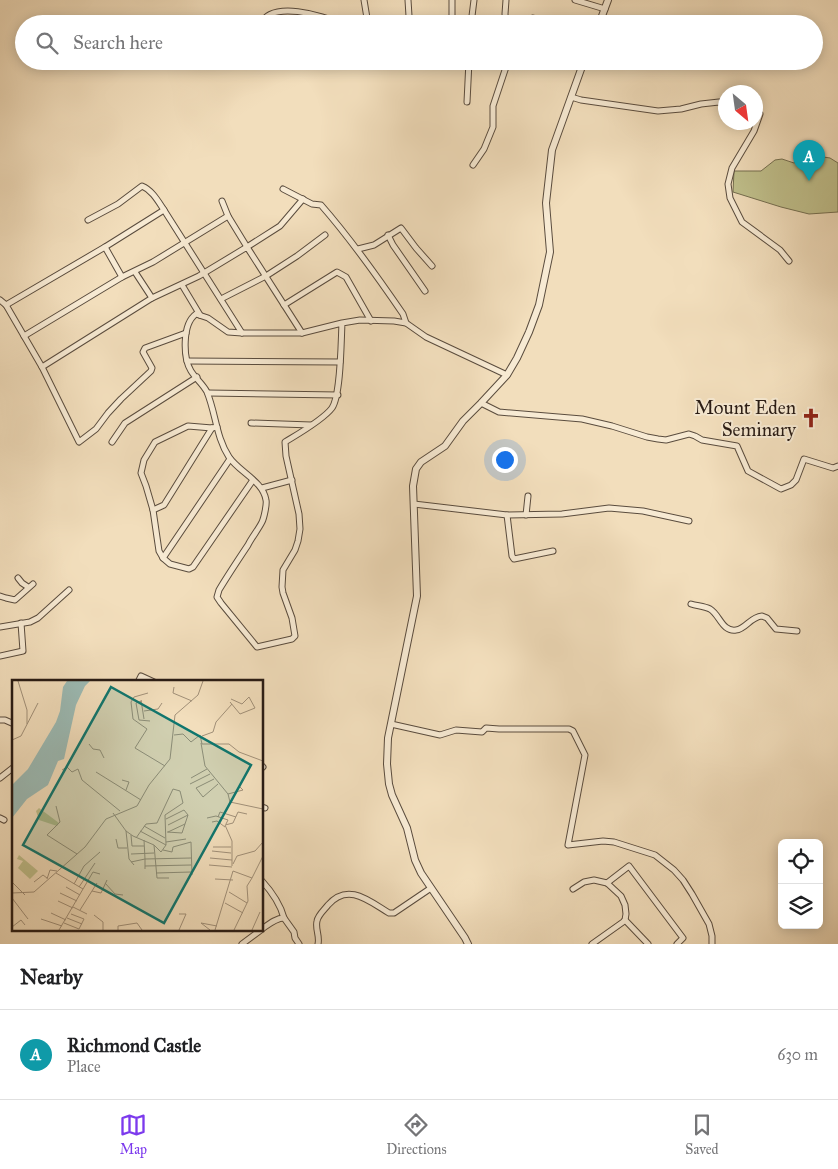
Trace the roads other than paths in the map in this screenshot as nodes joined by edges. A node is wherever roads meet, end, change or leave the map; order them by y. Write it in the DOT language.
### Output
graph roads {
  1 [pos="364,0"];
  2 [pos="408,0"];
  3 [pos="452,0"];
  4 [pos="474,0"];
  5 [pos="506,0"];
  6 [pos="576,0"];
  7 [pos="608,0"];
  8 [pos="605,9"];
  9 [pos="269,15"];
  10 [pos="320,15"];
  11 [pos="366,15"];
  12 [pos="409,15"];
  13 [pos="452,15"];
  14 [pos="472,15"];
  15 [pos="505,15"];
  16 [pos="603,15"];
  17 [pos="469,70"];
  18 [pos="505,70"];
  19 [pos="581,70"];
  20 [pos="571,97"];
  21 [pos="467,102"];
  22 [pos="718,102"];
  23 [pos="754,130"];
  24 [pos="473,165"];
  25 [pos="283,189"];
  26 [pos="303,200"];
  27 [pos="222,201"];
  28 [pos="164,210"];
  29 [pos="228,216"];
  30 [pos="88,220"];
  31 [pos="325,235"];
  32 [pos="388,235"];
  33 [pos="185,242"];
  34 [pos="105,247"];
  35 [pos="247,247"];
  36 [pos="358,249"];
  37 [pos="789,261"];
  38 [pos="432,266"];
  39 [pos="134,272"];
  40 [pos="204,272"];
  41 [pos="266,276"];
  42 [pos="122,277"];
  43 [pos="182,285"];
  44 [pos="425,291"];
  45 [pos="152,298"];
  46 [pos="221,299"];
  47 [pos="0,300"];
  48 [pos="6,305"];
  49 [pos="284,305"];
  50 [pos="200,315"];
  51 [pos="371,321"];
  52 [pos="342,323"];
  53 [pos="406,323"];
  54 [pos="302,332"];
  55 [pos="186,333"];
  56 [pos="242,333"];
  57 [pos="24,336"];
  58 [pos="187,361"];
  59 [pos="340,362"];
  60 [pos="42,367"];
  61 [pos="507,375"];
  62 [pos="197,377"];
  63 [pos="208,393"];
  64 [pos="338,395"];
  65 [pos="481,403"];
  66 [pos="251,423"];
  67 [pos="312,425"];
  68 [pos="214,428"];
  69 [pos="112,442"];
  70 [pos="230,460"];
  71 [pos="838,466"];
  72 [pos="253,480"];
  73 [pos="292,480"];
  74 [pos="262,488"];
  75 [pos="528,496"];
  76 [pos="414,504"];
  77 [pos="153,510"];
  78 [pos="507,515"];
  79 [pos="526,515"];
  80 [pos="689,521"];
  81 [pos="553,551"];
  82 [pos="163,558"];
  83 [pos="18,578"];
  84 [pos="70,590"];
  85 [pos="0,596"];
  86 [pos="691,604"];
  87 [pos="21,623"];
  88 [pos="0,627"];
  89 [pos="797,631"];
  90 [pos="0,656"];
  91 [pos="139,680"];
  92 [pos="150,680"];
  93 [pos="0,720"];
  94 [pos="12,723"];
  95 [pos="391,724"];
  96 [pos="12,769"];
  97 [pos="0,778"];
  98 [pos="264,882"];
  99 [pos="607,883"];
  100 [pos="431,888"];
  101 [pos="573,889"];
  102 [pos="284,918"];
  103 [pos="625,920"];
  104 [pos="264,928"];
  105 [pos="259,932"];
  106 [pos="242,944"];
  107 [pos="300,944"];
  108 [pos="318,944"];
  109 [pos="468,944"];
  110 [pos="592,944"];
  111 [pos="648,944"];
  112 [pos="676,944"];
  113 [pos="712,944"];
  1 -- 11 [label="street"];
  2 -- 12 [label="street"];
  3 -- 13 [label="street"];
  4 -- 14 [label="street"];
  5 -- 15 [label="street"];
  6 -- 8 [label="street"];
  7 -- 8 [label="street"];
  8 -- 16 [label="street"];
  9 -- 10 [label="street"];
  17 -- 21 [label="street"];
  18 -- 24 [label="street"];
  19 -- 20 [label="street"];
  20 -- 22 [label="street"];
  20 -- 61 [label="street"];
  23 -- 37 [label="street"];
  25 -- 26 [label="street"];
  26 -- 35 [label="street"];
  26 -- 36 [label="street"];
  27 -- 29 [label="street"];
  28 -- 30 [label="street"];
  28 -- 33 [label="street"];
  28 -- 34 [label="street"];
  29 -- 33 [label="street"];
  29 -- 35 [label="street"];
  31 -- 41 [label="street"];
  32 -- 36 [label="street"];
  32 -- 38 [label="street"];
  32 -- 44 [label="street"];
  33 -- 39 [label="street"];
  33 -- 40 [label="street"];
  34 -- 42 [label="street"];
  34 -- 48 [label="street"];
  35 -- 40 [label="street"];
  35 -- 41 [label="street"];
  36 -- 53 [label="street"];
  39 -- 42 [label="street"];
  39 -- 45 [label="street"];
  40 -- 43 [label="street"];
  40 -- 46 [label="street"];
  41 -- 46 [label="street"];
  41 -- 49 [label="street"];
  42 -- 57 [label="street"];
  43 -- 45 [label="street"];
  43 -- 50 [label="street"];
  45 -- 60 [label="street"];
  46 -- 56 [label="street"];
  47 -- 48 [label="street"];
  48 -- 57 [label="street"];
  49 -- 51 [label="street"];
  49 -- 54 [label="street"];
  50 -- 55 [label="street"];
  50 -- 56 [label="street"];
  51 -- 52 [label="street"];
  51 -- 53 [label="street"];
  52 -- 54 [label="street"];
  52 -- 59 [label="street"];
  53 -- 61 [label="street"];
  54 -- 56 [label="street"];
  55 -- 58 [label="street"];
  55 -- 60 [label="street"];
  57 -- 60 [label="street"];
  58 -- 59 [label="street"];
  58 -- 62 [label="street"];
  59 -- 64 [label="street"];
  61 -- 65 [label="street"];
  62 -- 63 [label="street"];
  62 -- 69 [label="street"];
  63 -- 64 [label="street"];
  63 -- 68 [label="street"];
  64 -- 67 [label="street"];
  65 -- 71 [label="street"];
  65 -- 76 [label="street"];
  66 -- 67 [label="street"];
  67 -- 73 [label="street"];
  68 -- 70 [label="street"];
  68 -- 77 [label="street"];
  68 -- 77 [label="street"];
  70 -- 72 [label="street"];
  70 -- 82 [label="street"];
  72 -- 74 [label="street"];
  72 -- 82 [label="street"];
  73 -- 74 [label="street"];
  73 -- 74 [label="street"];
  75 -- 79 [label="street"];
  76 -- 78 [label="street"];
  76 -- 95 [label="street"];
  77 -- 82 [label="street"];
  78 -- 79 [label="street"];
  78 -- 81 [label="street"];
  79 -- 80 [label="street"];
  83 -- 85 [label="street"];
  84 -- 87 [label="street"];
  86 -- 89 [label="street"];
  87 -- 88 [label="street"];
  87 -- 90 [label="street"];
  91 -- 92 [label="street"];
  93 -- 94 [label="street"];
  95 -- 100 [label="street"];
  95 -- 113 [label="street"];
  96 -- 97 [label="street"];
  98 -- 102 [label="street"];
  99 -- 101 [label="street"];
  99 -- 103 [label="street"];
  99 -- 112 [label="street"];
  100 -- 108 [label="street"];
  100 -- 109 [label="street"];
  102 -- 104 [label="street"];
  102 -- 107 [label="street"];
  103 -- 110 [label="street"];
  103 -- 111 [label="street"];
  105 -- 106 [label="street"];
}
